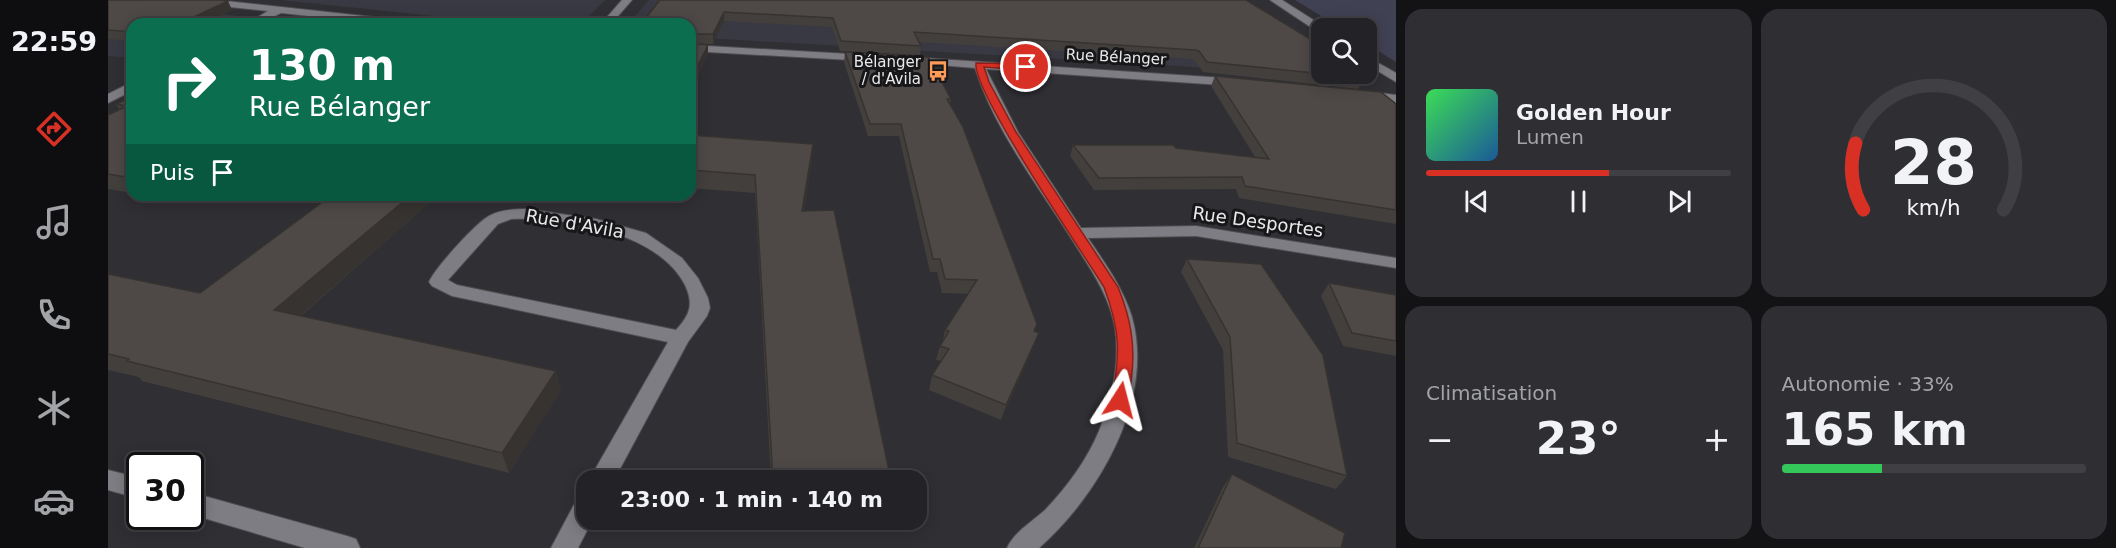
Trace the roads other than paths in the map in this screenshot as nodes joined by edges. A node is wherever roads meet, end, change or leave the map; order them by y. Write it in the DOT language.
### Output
graph roads {
  1 [pos="191,0"];
  2 [pos="627,0"];
  3 [pos="1275,0"];
  4 [pos="279,10"];
  5 [pos="264,18"];
  6 [pos="354,18"];
  7 [pos="611,18"];
  8 [pos="1311,23"];
  9 [pos="696,48"];
  10 [pos="877,59"];
  11 [pos="899,60"];
  12 [pos="979,64"];
  13 [pos="1377,66"];
  14 [pos="1396,78"];
  15 [pos="1248,83"];
  16 [pos="126,89"];
  17 [pos="1355,94"];
  18 [pos="108,99"];
  19 [pos="1396,99"];
  20 [pos="1077,233"];
  21 [pos="1396,263"];
  22 [pos="680,338"];
  23 [pos="607,470"];
  24 [pos="108,480"];
  25 [pos="126,485"];
  26 [pos="204,507"];
  27 [pos="576,526"];
  28 [pos="347,548"];
  29 [pos="564,548"];
  30 [pos="1020,548"];
  1 -- 4 [label="street"];
  2 -- 7 [label="street"];
  3 -- 8 [label="street"];
  4 -- 5 [label="street"];
  4 -- 6 [label="street"];
  9 -- 10 [label="street"];
  11 -- 12 [label="street, Rue Bélanger"];
  12 -- 15 [label="street, Rue Bélanger"];
  12 -- 20 [label="street"];
  13 -- 14 [label="street"];
  16 -- 18 [label="street"];
  17 -- 19 [label="street"];
  20 -- 21 [label="street, Rue Desportes"];
  20 -- 30 [label="street"];
  22 -- 22 [label="street, Rue d'Avila"];
  22 -- 23 [label="street, Rue d'Avila"];
  24 -- 25 [label="street"];
  26 -- 28 [label="street"];
  27 -- 29 [label="street"];
}
